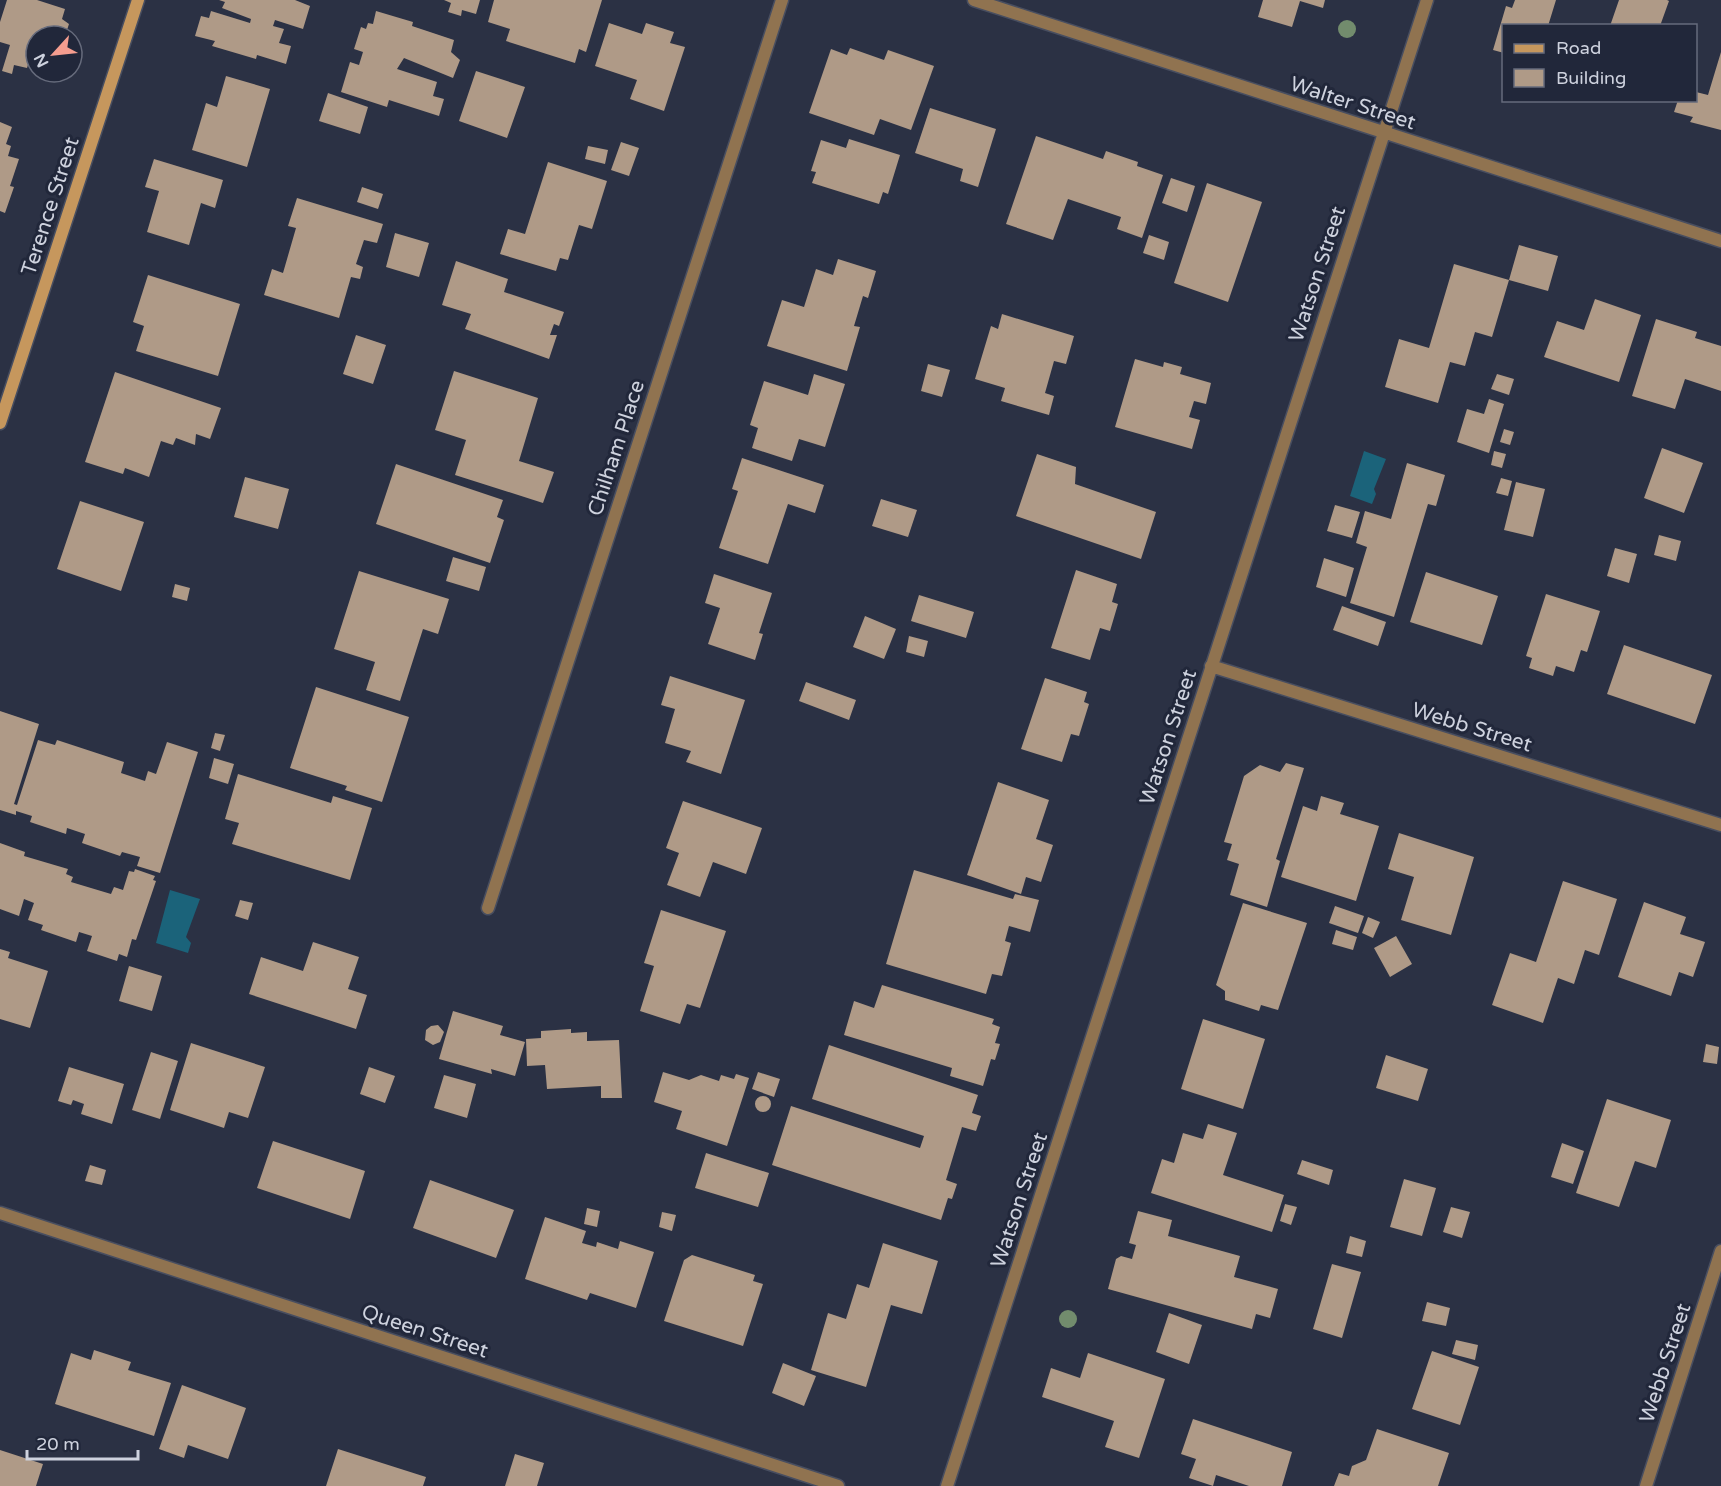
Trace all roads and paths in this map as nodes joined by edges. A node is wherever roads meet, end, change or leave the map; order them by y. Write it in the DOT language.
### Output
graph roads {
  1 [pos="138,0"];
  2 [pos="782,0"];
  3 [pos="975,0"];
  4 [pos="1427,0"];
  5 [pos="1383,133"];
  6 [pos="1721,241"];
  7 [pos="0,423"];
  8 [pos="1211,666"];
  9 [pos="1721,825"];
  10 [pos="488,908"];
  11 [pos="0,1213"];
  12 [pos="1721,1251"];
  13 [pos="838,1486"];
  14 [pos="948,1486"];
  15 [pos="1646,1486"];
  1 -- 7 [label="street, Terence Street"];
  2 -- 10 [label="street, Chilham Place"];
  3 -- 5 [label="street, Walter Street"];
  4 -- 5 [label="street, Watson Street"];
  5 -- 6 [label="street, Walter Street"];
  5 -- 8 [label="street, Watson Street"];
  8 -- 9 [label="street, Webb Street"];
  8 -- 14 [label="street, Watson Street"];
  11 -- 13 [label="street, Queen Street"];
  12 -- 15 [label="street, Webb Street"];
}
